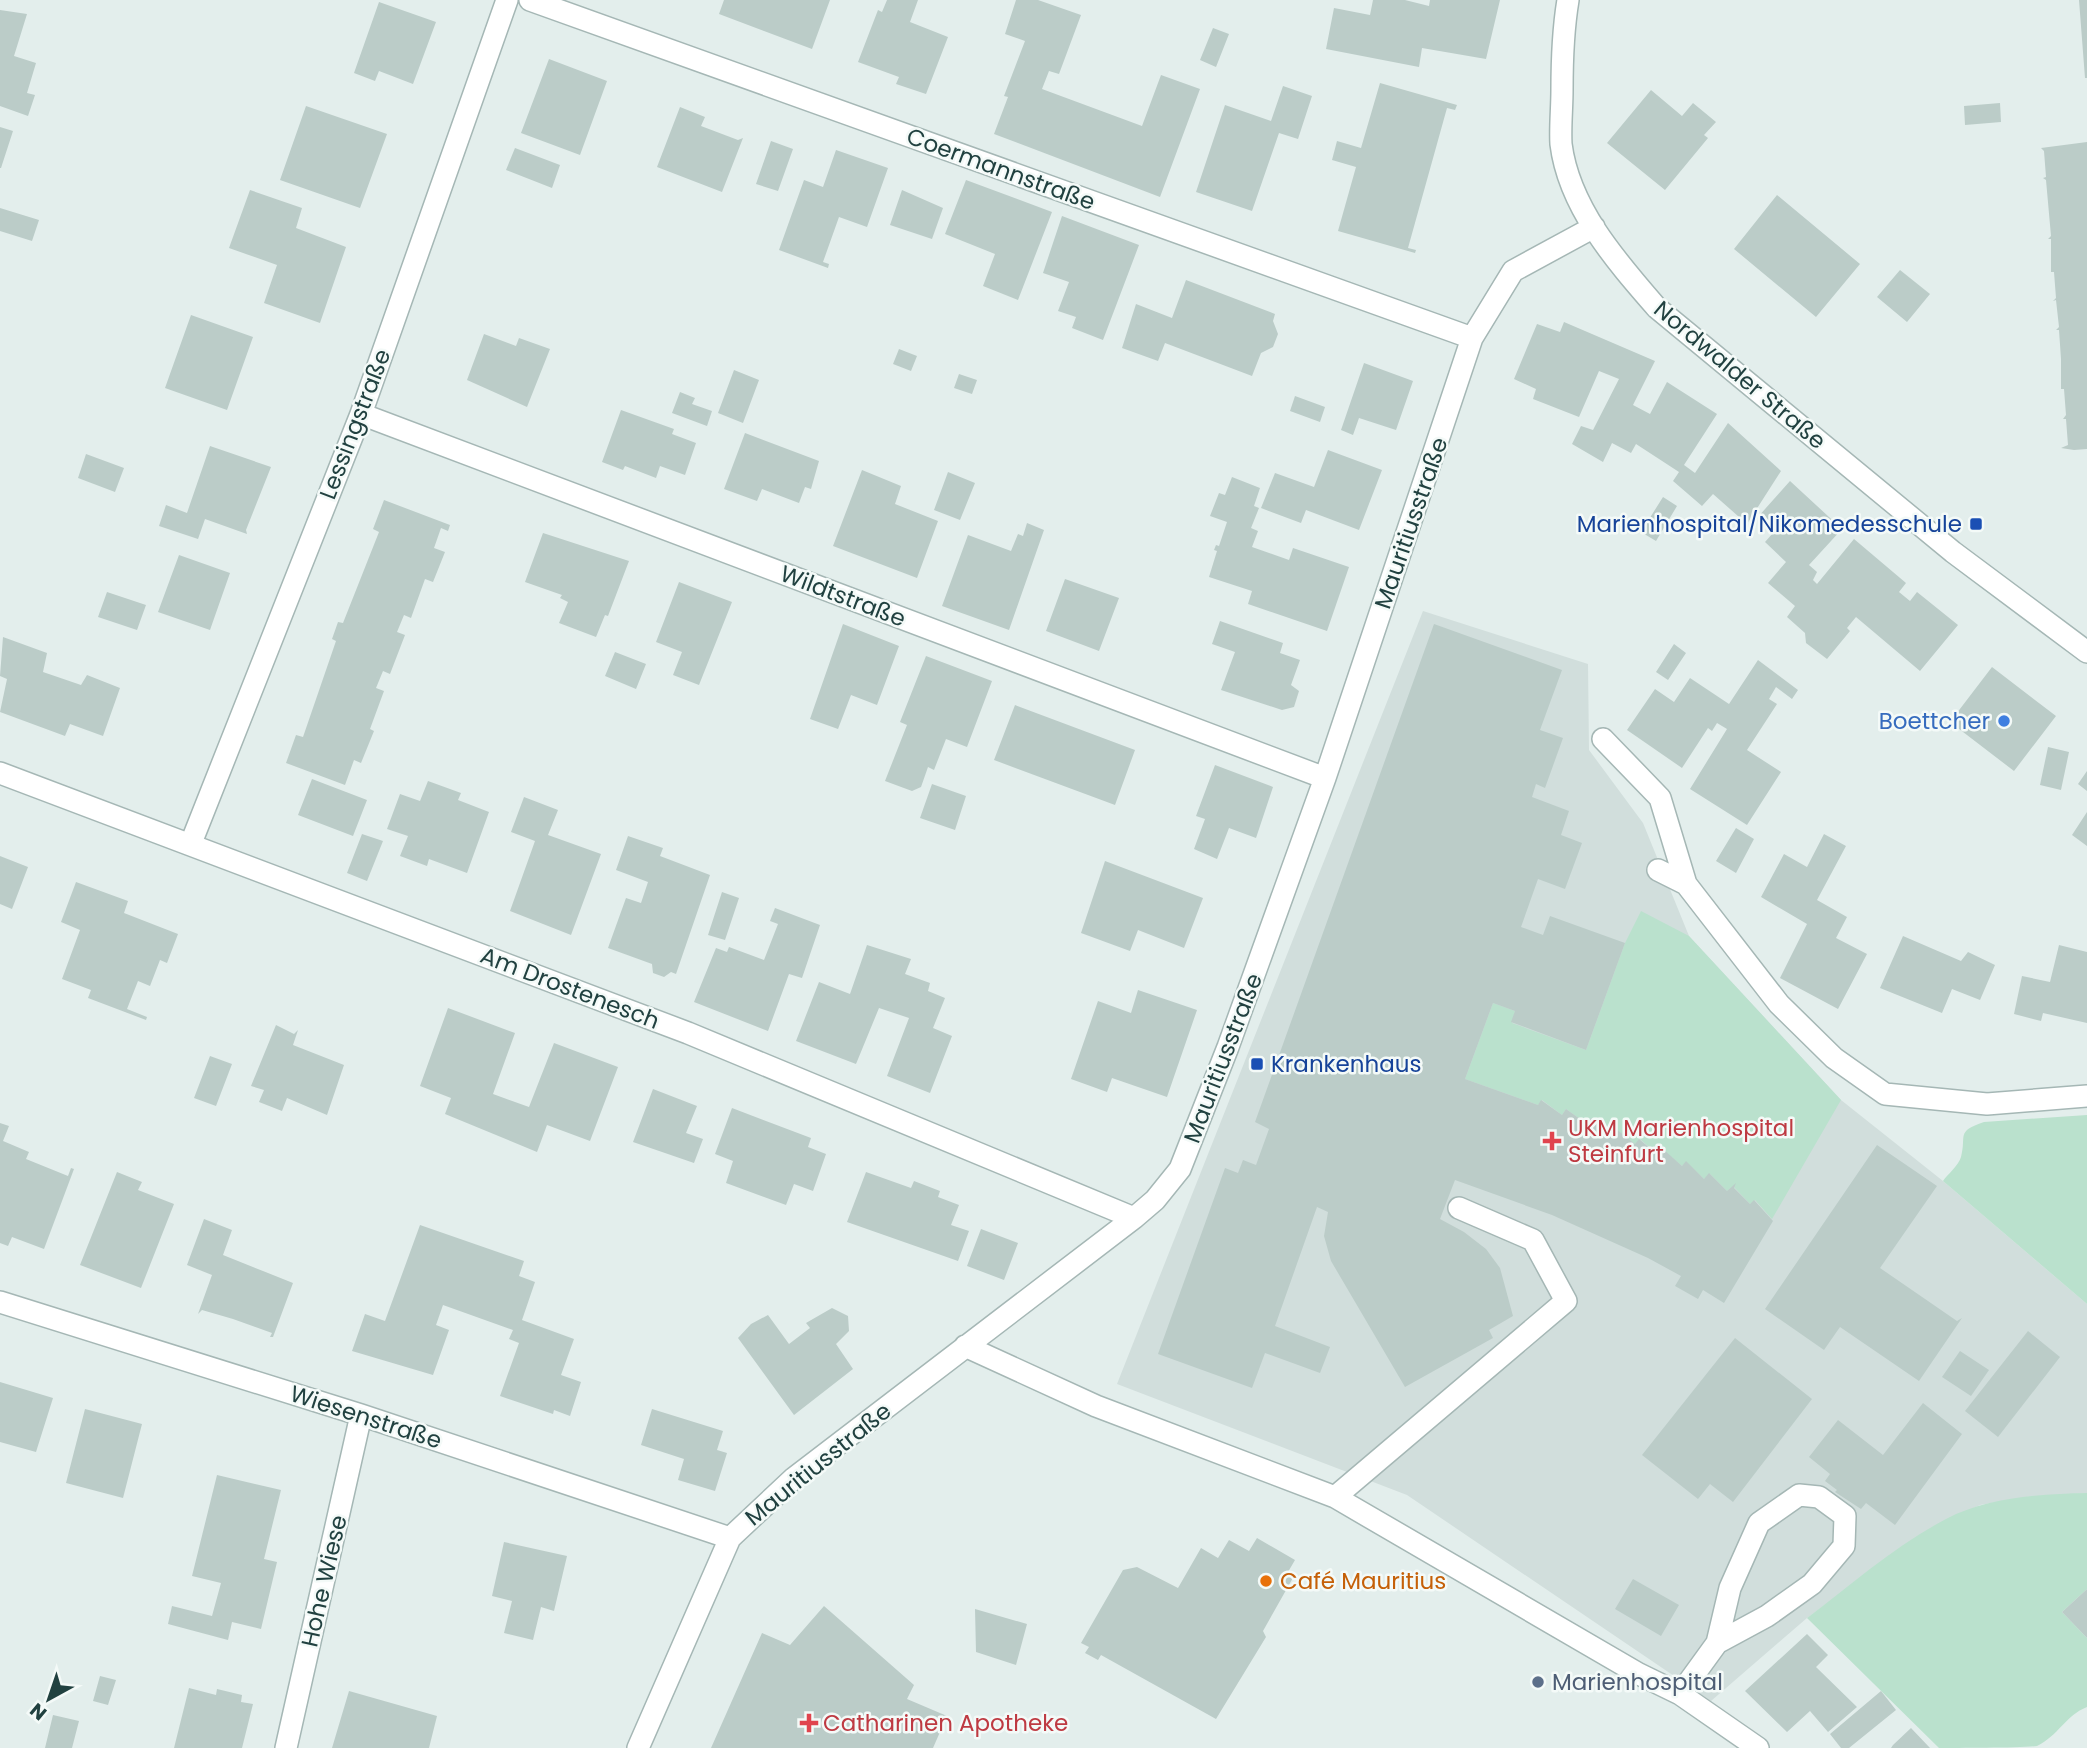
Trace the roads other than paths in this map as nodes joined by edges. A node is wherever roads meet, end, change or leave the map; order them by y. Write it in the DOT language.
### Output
graph roads {
  1 [pos="507,0"];
  2 [pos="530,0"];
  3 [pos="1568,0"];
  4 [pos="1594,227"];
  5 [pos="1472,338"];
  6 [pos="361,414"];
  7 [pos="2087,652"];
  8 [pos="1603,739"];
  9 [pos="0,774"];
  10 [pos="1325,778"];
  11 [pos="191,843"];
  12 [pos="1658,870"];
  13 [pos="1686,884"];
  14 [pos="2087,1096"];
  15 [pos="1459,1208"];
  16 [pos="1134,1218"];
  17 [pos="0,1302"];
  18 [pos="965,1346"];
  19 [pos="361,1415"];
  20 [pos="1335,1497"];
  21 [pos="730,1538"];
  22 [pos="1717,1643"];
  23 [pos="1680,1693"];
  24 [pos="286,1748"];
  25 [pos="638,1748"];
  26 [pos="1758,1748"];
  1 -- 6 [label="street, Lessingstraße"];
  2 -- 5 [label="street, Coermannstraße"];
  3 -- 4 [label="street, Nordwalder Straße"];
  4 -- 5 [label="street, Mauritiusstraße"];
  4 -- 7 [label="street, Nordwalder Straße"];
  5 -- 10 [label="street, Mauritiusstraße"];
  6 -- 10 [label="street, Wildtstraße"];
  6 -- 11 [label="street, Lessingstraße"];
  8 -- 13 [label="street"];
  9 -- 11 [label="street, Am Drostenesch"];
  10 -- 16 [label="street, Mauritiusstraße"];
  11 -- 16 [label="street, Am Drostenesch"];
  12 -- 13 [label="street"];
  13 -- 14 [label="street"];
  15 -- 20 [label="street"];
  16 -- 18 [label="street, Mauritiusstraße"];
  17 -- 19 [label="street, Wiesenstraße"];
  18 -- 20 [label="street"];
  18 -- 21 [label="street, Mauritiusstraße"];
  19 -- 21 [label="street, Wiesenstraße"];
  19 -- 24 [label="street, Hohe Wiese"];
  20 -- 23 [label="street"];
  21 -- 25 [label="street, Mauritiusstraße"];
  22 -- 22 [label="street"];
  22 -- 23 [label="street"];
  23 -- 26 [label="street"];
}
